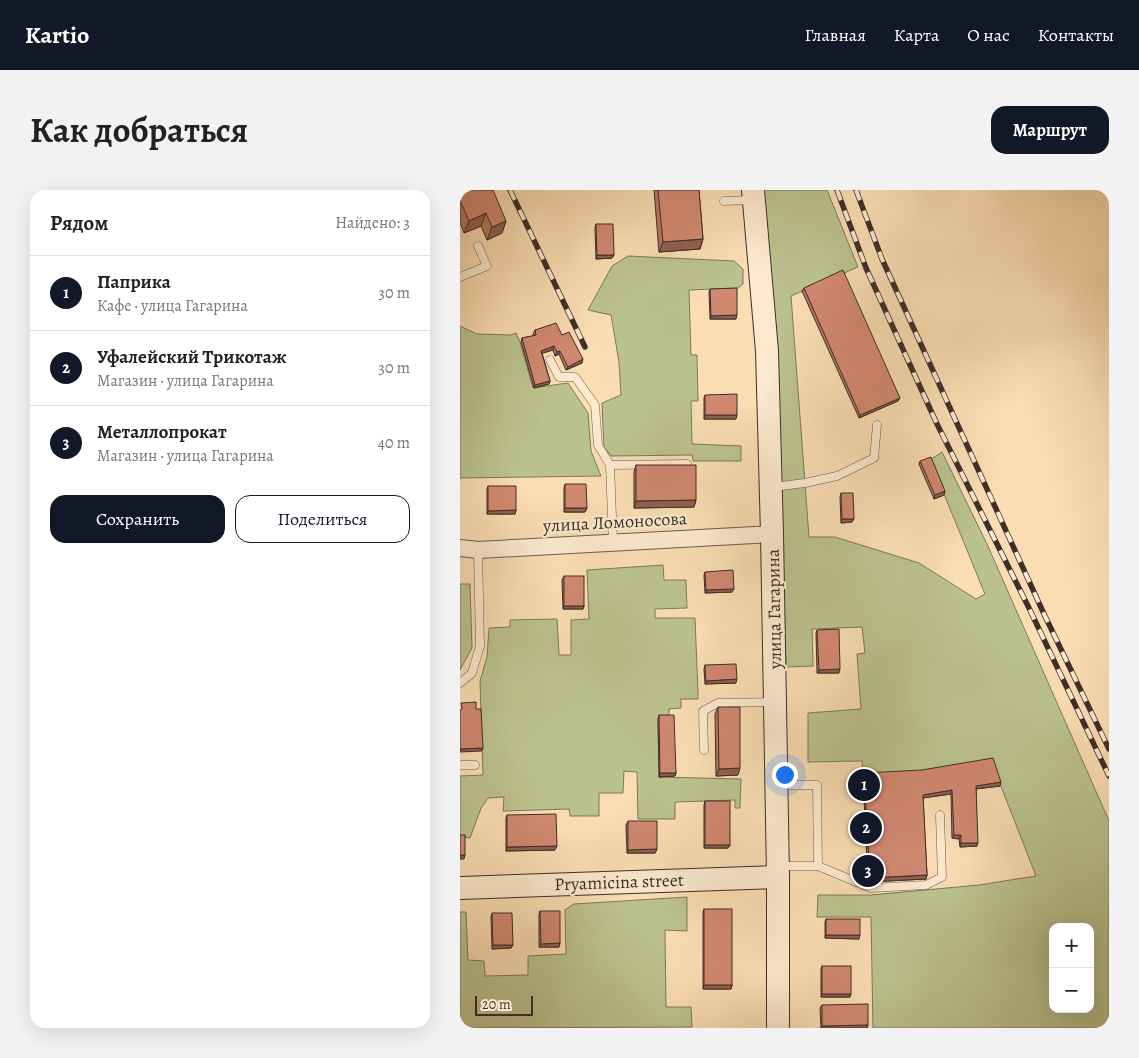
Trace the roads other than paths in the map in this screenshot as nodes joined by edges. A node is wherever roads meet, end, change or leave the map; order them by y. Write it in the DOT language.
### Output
graph roads {
  1 [pos="753,195"];
  2 [pos="724,202"];
  3 [pos="478,246"];
  4 [pos="460,277"];
  5 [pos="550,360"];
  6 [pos="878,425"];
  7 [pos="687,464"];
  8 [pos="610,465"];
  9 [pos="771,488"];
  10 [pos="772,534"];
  11 [pos="613,542"];
  12 [pos="460,548"];
  13 [pos="478,550"];
  14 [pos="460,683"];
  15 [pos="775,702"];
  16 [pos="704,750"];
  17 [pos="460,765"];
  18 [pos="475,765"];
  19 [pos="777,785"];
  20 [pos="940,815"];
  21 [pos="818,866"];
  22 [pos="778,871"];
  23 [pos="460,888"];
  24 [pos="778,1028"];
  1 -- 2 [label="lane"];
  1 -- 9 [label="street, улица Гагарина"];
  3 -- 4 [label="lane"];
  5 -- 8 [label="lane"];
  6 -- 9 [label="lane"];
  7 -- 8 [label="lane"];
  8 -- 11 [label="lane"];
  9 -- 10 [label="street, улица Гагарина"];
  10 -- 11 [label="street, улица Ломоносова"];
  10 -- 15 [label="street, улица Гагарина"];
  11 -- 13 [label="street, улица Ломоносова"];
  12 -- 13 [label="street, улица Ломоносова"];
  13 -- 14 [label="lane"];
  15 -- 16 [label="lane"];
  15 -- 19 [label="street, улица Гагарина"];
  17 -- 18 [label="lane"];
  19 -- 21 [label="lane"];
  19 -- 22 [label="street, улица Гагарина"];
  20 -- 21 [label="lane"];
  21 -- 22 [label="lane"];
  22 -- 23 [label="street, Pryamicina street"];
  22 -- 24 [label="street, улица Гагарина"];
}
